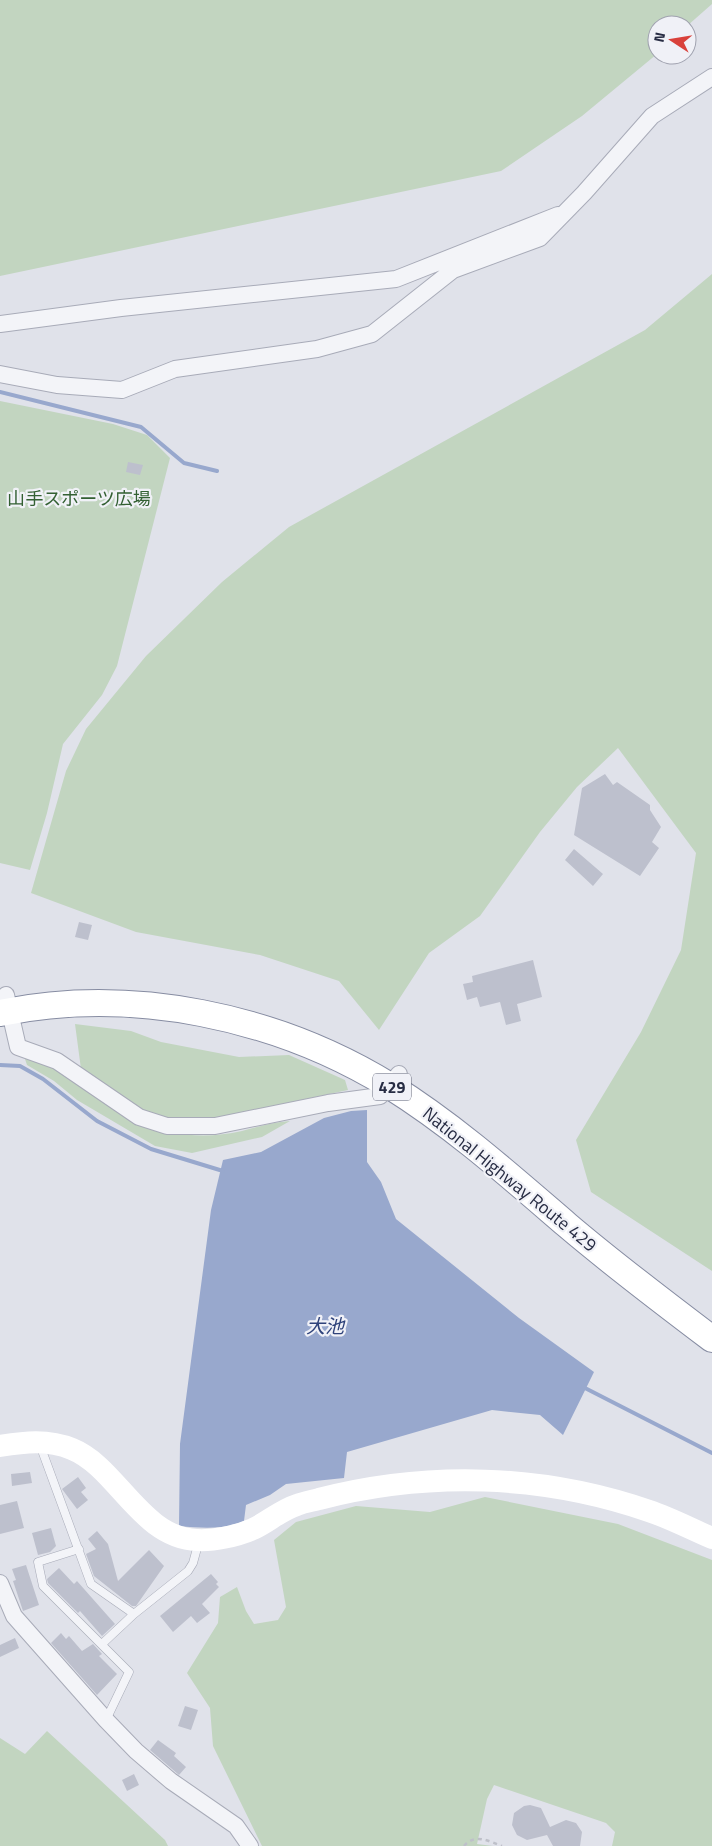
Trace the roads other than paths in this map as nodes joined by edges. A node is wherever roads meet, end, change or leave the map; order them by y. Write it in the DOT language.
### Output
graph roads {
  1 [pos="712,77"];
  2 [pos="563,214"];
  3 [pos="0,324"];
  4 [pos="0,374"];
  5 [pos="4,1004"];
  6 [pos="395,1080"];
  7 [pos="712,1320"];
  8 [pos="712,1339"];
  9 [pos="39,1442"];
  10 [pos="0,1446"];
  11 [pos="712,1538"];
  12 [pos="200,1540"];
  13 [pos="80,1549"];
  14 [pos="0,1583"];
  15 [pos="134,1614"];
  16 [pos="102,1644"];
  17 [pos="106,1720"];
  18 [pos="250,1846"];
  1 -- 2 [label="street"];
  2 -- 3 [label="street"];
  2 -- 4 [label="street"];
  5 -- 6 [label="highway, National Highway Route 429 / 429"];
  5 -- 6 [label="street"];
  6 -- 7 [label="highway, National Highway Route 429 / 429"];
  6 -- 8 [label="highway, National Highway Route 429 / 429"];
  9 -- 10 [label="main road"];
  9 -- 12 [label="main road"];
  9 -- 13 [label="lane"];
  11 -- 12 [label="main road"];
  12 -- 15 [label="lane"];
  13 -- 15 [label="lane"];
  13 -- 16 [label="lane"];
  14 -- 17 [label="street"];
  15 -- 16 [label="lane"];
  16 -- 17 [label="lane"];
  17 -- 18 [label="street"];
}
